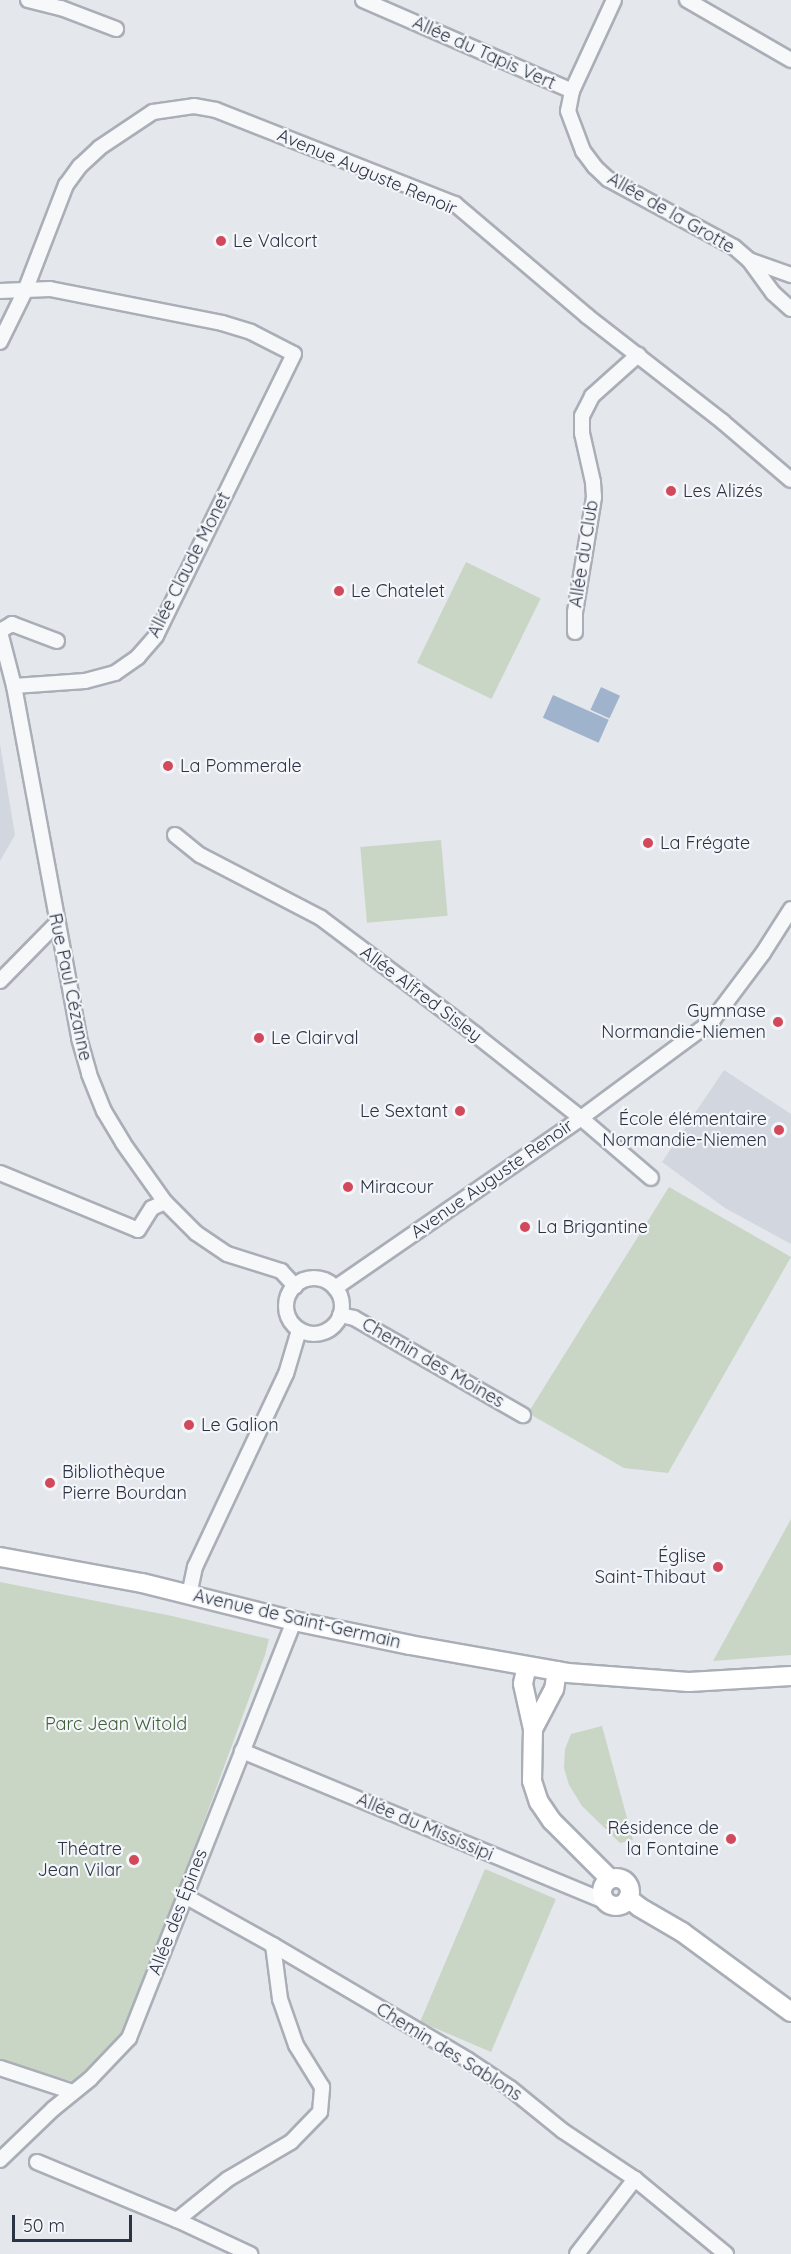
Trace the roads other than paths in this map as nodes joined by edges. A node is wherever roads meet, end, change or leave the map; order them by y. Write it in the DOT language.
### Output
graph roads {
  1 [pos="28,0"];
  2 [pos="363,0"];
  3 [pos="614,0"];
  4 [pos="687,0"];
  5 [pos="116,29"];
  6 [pos="791,60"];
  7 [pos="572,91"];
  8 [pos="749,260"];
  9 [pos="791,275"];
  10 [pos="0,291"];
  11 [pos="25,291"];
  12 [pos="791,309"];
  13 [pos="0,342"];
  14 [pos="638,355"];
  15 [pos="791,480"];
  16 [pos="0,632"];
  17 [pos="575,632"];
  18 [pos="57,640"];
  19 [pos="14,686"];
  20 [pos="175,835"];
  21 [pos="791,909"];
  22 [pos="56,924"];
  23 [pos="0,981"];
  24 [pos="581,1118"];
  25 [pos="2,1178"];
  26 [pos="651,1178"];
  27 [pos="165,1202"];
  28 [pos="295,1286"];
  29 [pos="335,1288"];
  30 [pos="340,1315"];
  31 [pos="299,1330"];
  32 [pos="523,1415"];
  33 [pos="0,1557"];
  34 [pos="189,1595"];
  35 [pos="294,1621"];
  36 [pos="527,1666"];
  37 [pos="557,1671"];
  38 [pos="791,1676"];
  39 [pos="533,1729"];
  40 [pos="242,1751"];
  41 [pos="610,1879"];
  42 [pos="185,1896"];
  43 [pos="628,1898"];
  44 [pos="607,1902"];
  45 [pos="273,1945"];
  46 [pos="791,2012"];
  47 [pos="0,2068"];
  48 [pos="73,2092"];
  49 [pos="0,2160"];
  50 [pos="37,2162"];
  51 [pos="635,2179"];
  52 [pos="177,2220"];
  53 [pos="250,2254"];
  54 [pos="577,2254"];
  55 [pos="726,2254"];
  1 -- 5 [label="street"];
  2 -- 7 [label="street, Allée du Tapis Vert"];
  3 -- 7 [label="street"];
  4 -- 6 [label="street"];
  7 -- 8 [label="street, Allée de la Grotte"];
  8 -- 9 [label="street, Allée de la Grotte"];
  8 -- 12 [label="street"];
  10 -- 11 [label="street"];
  11 -- 13 [label="street, Avenue Auguste Renoir"];
  11 -- 14 [label="street, Avenue Auguste Renoir"];
  11 -- 19 [label="street, Allée Claude Monet"];
  14 -- 15 [label="street, Avenue Auguste Renoir"];
  14 -- 17 [label="street, Allée du Club"];
  16 -- 18 [label="street"];
  16 -- 19 [label="street, Rue Paul Cézanne"];
  19 -- 22 [label="street, Rue Paul Cézanne"];
  20 -- 24 [label="street, Allée Alfred Sisley"];
  21 -- 24 [label="street, Avenue Auguste Renoir"];
  22 -- 23 [label="street"];
  22 -- 27 [label="street, Rue Paul Cézanne"];
  24 -- 26 [label="street, Allée Alfred Sisley"];
  24 -- 29 [label="street, Avenue Auguste Renoir"];
  25 -- 27 [label="street"];
  27 -- 28 [label="street, Rue Paul Cézanne"];
  28 -- 29 [label="street"];
  28 -- 31 [label="street"];
  29 -- 30 [label="street"];
  30 -- 31 [label="street"];
  30 -- 32 [label="street, Chemin des Moines"];
  31 -- 34 [label="street"];
  33 -- 34 [label="main road, Avenue de Saint-Germain"];
  34 -- 35 [label="main road, Avenue de Saint-Germain"];
  35 -- 36 [label="main road, Avenue de Saint-Germain"];
  35 -- 40 [label="street, Allée des Épines"];
  36 -- 37 [label="main road, Avenue de Saint-Germain"];
  36 -- 39 [label="main road"];
  37 -- 38 [label="main road, Avenue de Saint-Germain"];
  37 -- 39 [label="main road"];
  39 -- 41 [label="main road"];
  40 -- 42 [label="street, Allée des Épines"];
  40 -- 44 [label="street, Allée du Mississipi"];
  41 -- 43 [label="main road"];
  41 -- 44 [label="main road"];
  42 -- 45 [label="street, Chemin des Sablons"];
  42 -- 48 [label="street, Allée des Épines"];
  43 -- 44 [label="main road"];
  43 -- 46 [label="main road"];
  45 -- 51 [label="street, Chemin des Sablons"];
  45 -- 52 [label="street"];
  47 -- 48 [label="street"];
  48 -- 49 [label="street, Allée des Épines"];
  50 -- 52 [label="street"];
  51 -- 54 [label="street"];
  51 -- 55 [label="street, Chemin des Sablons"];
  52 -- 53 [label="street"];
}
